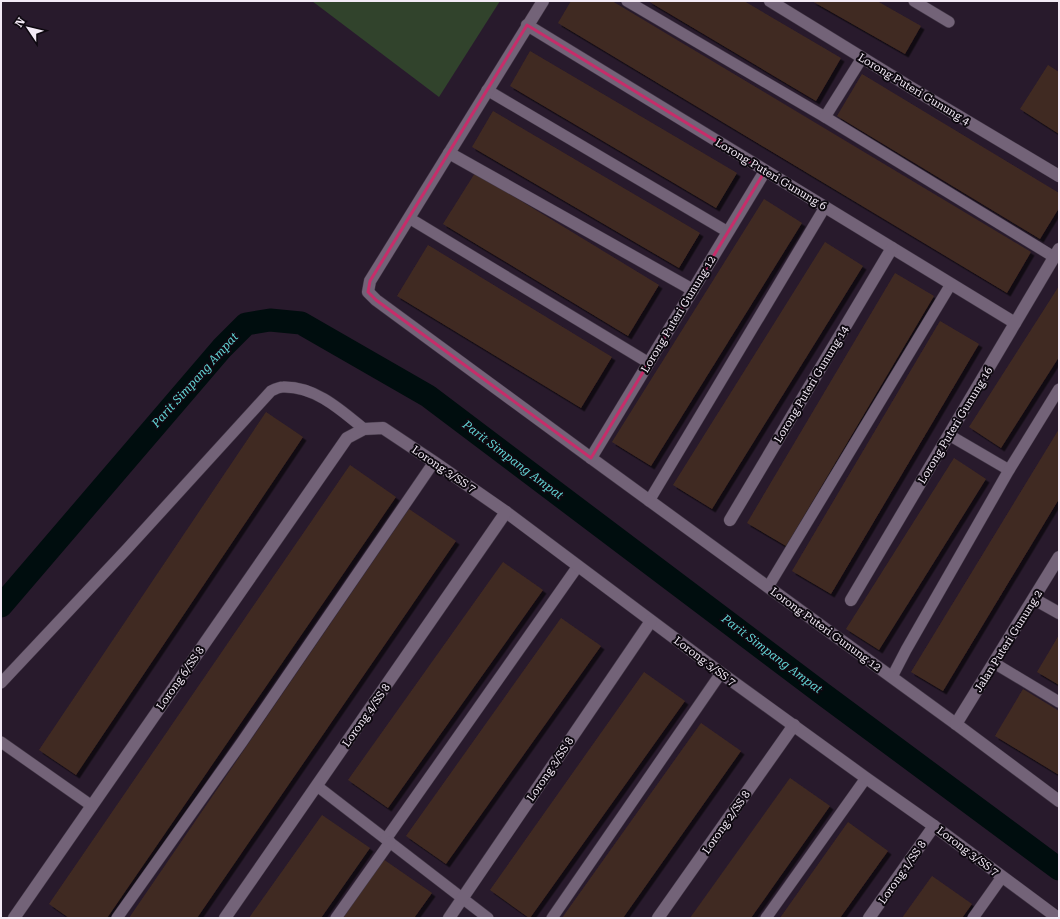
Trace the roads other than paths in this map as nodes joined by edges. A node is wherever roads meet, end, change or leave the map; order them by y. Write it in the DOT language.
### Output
graph roads {
  1 [pos="543,1"];
  2 [pos="627,1"];
  3 [pos="770,1"];
  4 [pos="914,1"];
  5 [pos="949,22"];
  6 [pos="527,25"];
  7 [pos="862,58"];
  8 [pos="488,90"];
  9 [pos="825,117"];
  10 [pos="450,153"];
  11 [pos="765,171"];
  12 [pos="1059,176"];
  13 [pos="825,207"];
  14 [pos="409,218"];
  15 [pos="728,232"];
  16 [pos="892,248"];
  17 [pos="1057,253"];
  18 [pos="951,284"];
  19 [pos="693,290"];
  20 [pos="1015,323"];
  21 [pos="648,363"];
  22 [pos="1059,389"];
  23 [pos="364,429"];
  24 [pos="949,435"];
  25 [pos="347,438"];
  26 [pos="591,458"];
  27 [pos="434,462"];
  28 [pos="1010,470"];
  29 [pos="649,501"];
  30 [pos="506,512"];
  31 [pos="730,520"];
  32 [pos="1059,557"];
  33 [pos="578,566"];
  34 [pos="768,587"];
  35 [pos="1034,599"];
  36 [pos="851,600"];
  37 [pos="1059,614"];
  38 [pos="651,621"];
  39 [pos="994,663"];
  40 [pos="721,673"];
  41 [pos="892,677"];
  42 [pos="1,683"];
  43 [pos="1059,702"];
  44 [pos="956,724"];
  45 [pos="794,725"];
  46 [pos="1,742"];
  47 [pos="866,778"];
  48 [pos="317,786"];
  49 [pos="1059,801"];
  50 [pos="92,806"];
  51 [pos="934,826"];
  52 [pos="388,841"];
  53 [pos="1002,877"];
  54 [pos="463,898"];
  55 [pos="14,918"];
  56 [pos="117,918"];
  57 [pos="225,918"];
  58 [pos="336,918"];
  59 [pos="448,918"];
  60 [pos="488,918"];
  61 [pos="552,918"];
  62 [pos="658,918"];
  63 [pos="766,918"];
  64 [pos="869,918"];
  65 [pos="973,918"];
  66 [pos="1058,918"];
  1 -- 6 [label="street"];
  2 -- 9 [label="lane"];
  3 -- 7 [label="street, Lorong Puteri Gunung 4"];
  4 -- 5 [label="lane"];
  6 -- 8 [label="street"];
  6 -- 11 [label="street, Lorong Puteri Gunung 6"];
  7 -- 9 [label="lane"];
  7 -- 12 [label="street, Lorong Puteri Gunung 4"];
  8 -- 10 [label="street"];
  8 -- 15 [label="lane"];
  9 -- 17 [label="lane"];
  10 -- 14 [label="street"];
  10 -- 19 [label="street"];
  11 -- 13 [label="street, Lorong Puteri Gunung 6"];
  11 -- 15 [label="street, Lorong Puteri Gunung 12"];
  13 -- 16 [label="street, Lorong Puteri Gunung 6"];
  13 -- 29 [label="lane"];
  14 -- 21 [label="lane"];
  14 -- 26 [label="street, Lorong Puteri Gunung 12"];
  15 -- 19 [label="street, Lorong Puteri Gunung 12"];
  16 -- 18 [label="street, Lorong Puteri Gunung 6"];
  16 -- 31 [label="street, Lorong Puteri Gunung 14"];
  17 -- 20 [label="street, Lorong Puteri Gunung 16"];
  18 -- 20 [label="street, Lorong Puteri Gunung 6"];
  18 -- 34 [label="lane"];
  19 -- 21 [label="street, Lorong Puteri Gunung 12"];
  20 -- 24 [label="street, Lorong Puteri Gunung 16"];
  21 -- 26 [label="street, Lorong Puteri Gunung 12"];
  22 -- 28 [label="lane"];
  23 -- 25 [label="street, Lorong 3/SS 7"];
  23 -- 27 [label="street, Lorong 3/SS 7"];
  23 -- 42 [label="lane"];
  24 -- 28 [label="lane"];
  24 -- 36 [label="street, Lorong Puteri Gunung 16"];
  25 -- 50 [label="street, Lorong 6/SS 8"];
  26 -- 29 [label="street, Lorong Puteri Gunung 12"];
  27 -- 30 [label="street, Lorong 3/SS 7"];
  27 -- 56 [label="lane"];
  28 -- 41 [label="lane"];
  29 -- 34 [label="street, Lorong Puteri Gunung 12"];
  30 -- 33 [label="street, Lorong 3/SS 7"];
  30 -- 48 [label="street, Lorong 4/SS 8"];
  32 -- 35 [label="street, Jalan Puteri Gunung 2"];
  33 -- 38 [label="street, Lorong 3/SS 7"];
  33 -- 52 [label="lane"];
  34 -- 41 [label="street, Lorong Puteri Gunung 12"];
  35 -- 37 [label="street"];
  35 -- 39 [label="street, Jalan Puteri Gunung 2"];
  38 -- 40 [label="street, Lorong 3/SS 7"];
  38 -- 54 [label="street, Lorong 3/SS 8"];
  39 -- 43 [label="lane"];
  39 -- 44 [label="street, Jalan Puteri Gunung 2"];
  40 -- 45 [label="street, Lorong 3/SS 7"];
  40 -- 61 [label="lane"];
  41 -- 44 [label="street, Lorong Puteri Gunung 12"];
  44 -- 49 [label="street, Lorong Puteri Gunung 12"];
  45 -- 47 [label="street, Lorong 3/SS 7"];
  45 -- 62 [label="street, Lorong 2/SS 8"];
  46 -- 50 [label="lane"];
  47 -- 51 [label="street, Lorong 3/SS 7"];
  47 -- 63 [label="lane"];
  48 -- 52 [label="lane"];
  48 -- 57 [label="street, Lorong 4/SS 8"];
  50 -- 55 [label="street, Lorong 6/SS 8"];
  51 -- 53 [label="street, Lorong 3/SS 7"];
  51 -- 64 [label="street, Lorong 1/SS 8"];
  52 -- 54 [label="lane"];
  52 -- 58 [label="lane"];
  53 -- 65 [label="lane"];
  53 -- 66 [label="street, Lorong 3/SS 7"];
  54 -- 59 [label="street, Lorong 3/SS 8"];
  54 -- 60 [label="lane"];
}
